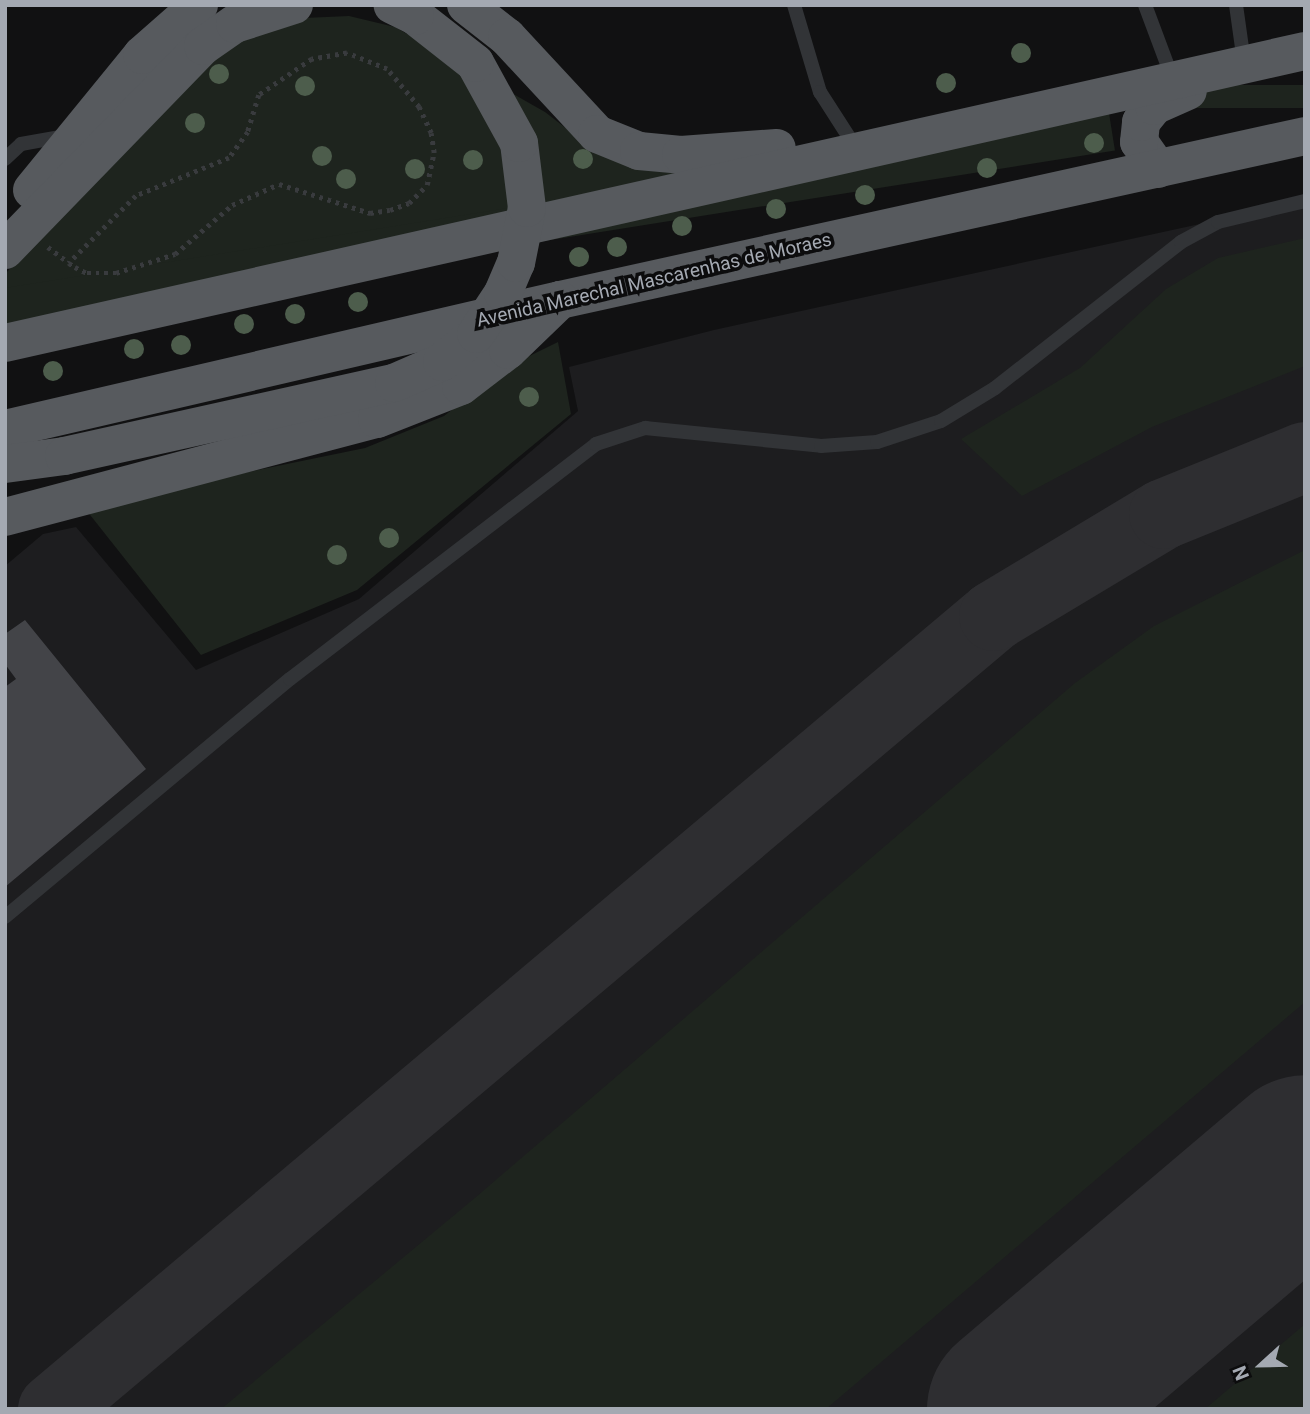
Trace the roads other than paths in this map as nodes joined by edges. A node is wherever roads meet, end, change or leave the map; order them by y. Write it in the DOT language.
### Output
graph roads {
  1 [pos="199,5"];
  2 [pos="294,5"];
  3 [pos="392,5"];
  4 [pos="466,5"];
  5 [pos="477,5"];
  6 [pos="794,5"];
  7 [pos="1145,5"];
  8 [pos="1237,5"];
  9 [pos="507,37"];
  10 [pos="1305,51"];
  11 [pos="1244,65"];
  12 [pos="1174,81"];
  13 [pos="78,134"];
  14 [pos="1305,136"];
  15 [pos="856,149"];
  16 [pos="5,159"];
  17 [pos="1158,169"];
  18 [pos="1305,201"];
  19 [pos="5,219"];
  20 [pos="21,245"];
  21 [pos="560,300"];
  22 [pos="5,343"];
  23 [pos="5,429"];
  24 [pos="60,457"];
  25 [pos="5,464"];
  26 [pos="5,482"];
  27 [pos="5,517"];
  28 [pos="5,917"];
  1 -- 13 [label="highway"];
  2 -- 20 [label="highway"];
  3 -- 24 [label="highway, bridge"];
  4 -- 9 [label="highway"];
  5 -- 9 [label="lane"];
  6 -- 15 [label="lane"];
  7 -- 12 [label="lane"];
  8 -- 11 [label="lane"];
  9 -- 15 [label="highway"];
  10 -- 11 [label="highway"];
  11 -- 12 [label="highway"];
  11 -- 17 [label="highway"];
  12 -- 15 [label="highway"];
  13 -- 16 [label="lane"];
  13 -- 19 [label="highway"];
  14 -- 17 [label="highway, Avenida Marechal Mascarenhas de Moraes"];
  15 -- 22 [label="highway"];
  17 -- 21 [label="highway, Avenida Marechal Mascarenhas de Moraes"];
  18 -- 28 [label="lane"];
  21 -- 23 [label="highway, Avenida Marechal Mascarenhas de Moraes"];
  21 -- 27 [label="highway"];
  24 -- 25 [label="highway"];
  24 -- 26 [label="highway"];
}
